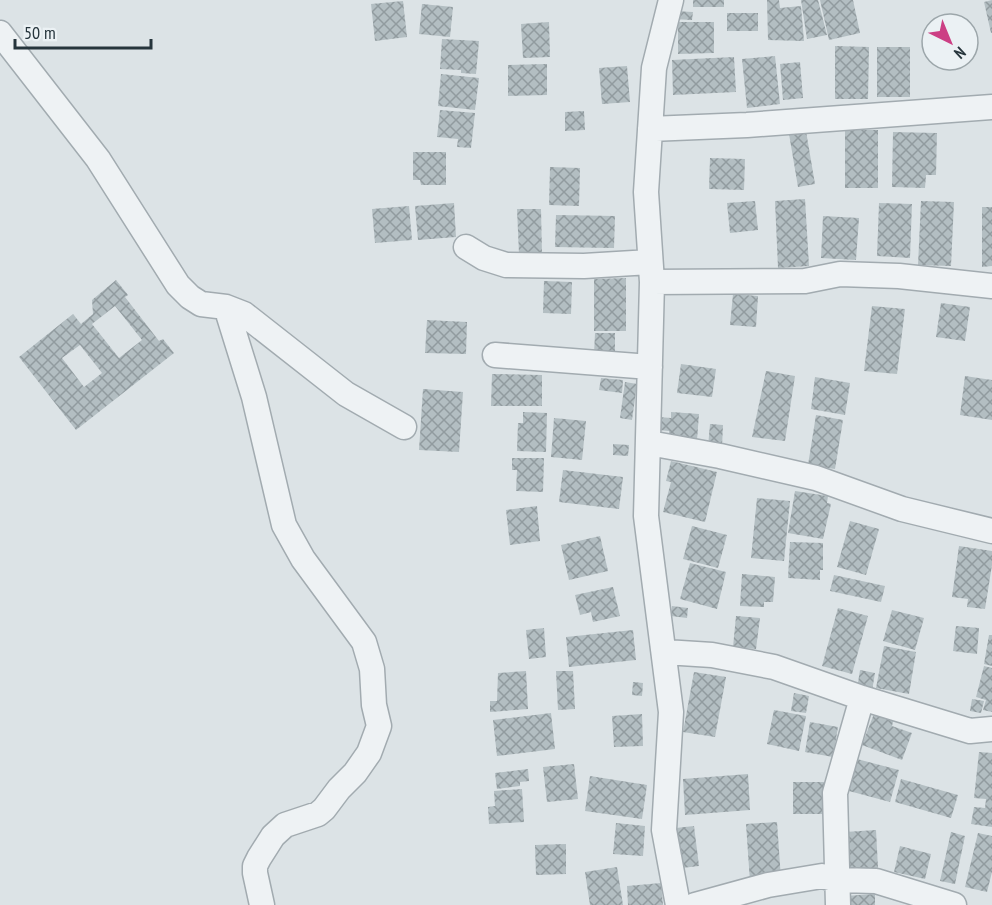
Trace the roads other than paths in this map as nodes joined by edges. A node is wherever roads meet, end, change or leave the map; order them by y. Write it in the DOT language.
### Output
graph roads {
  1 [pos="671,0"];
  2 [pos="0,33"];
  3 [pos="992,106"];
  4 [pos="650,129"];
  5 [pos="466,247"];
  6 [pos="651,272"];
  7 [pos="992,286"];
  8 [pos="226,307"];
  9 [pos="495,356"];
  10 [pos="650,367"];
  11 [pos="404,427"];
  12 [pos="649,443"];
  13 [pos="992,531"];
  14 [pos="665,652"];
  15 [pos="862,698"];
  16 [pos="992,729"];
  17 [pos="837,880"];
  18 [pos="262,905"];
  19 [pos="678,905"];
  20 [pos="695,905"];
  21 [pos="838,905"];
  22 [pos="954,905"];
  1 -- 4 [label="street"];
  2 -- 8 [label="street"];
  3 -- 4 [label="street"];
  4 -- 6 [label="street"];
  5 -- 6 [label="street"];
  6 -- 7 [label="street"];
  6 -- 10 [label="street"];
  8 -- 11 [label="street"];
  8 -- 18 [label="street"];
  9 -- 10 [label="street"];
  10 -- 12 [label="street"];
  12 -- 13 [label="street"];
  12 -- 14 [label="street"];
  14 -- 15 [label="street"];
  14 -- 19 [label="street"];
  15 -- 16 [label="street"];
  15 -- 17 [label="street"];
  17 -- 20 [label="street"];
  17 -- 21 [label="street"];
  17 -- 22 [label="street"];
}
